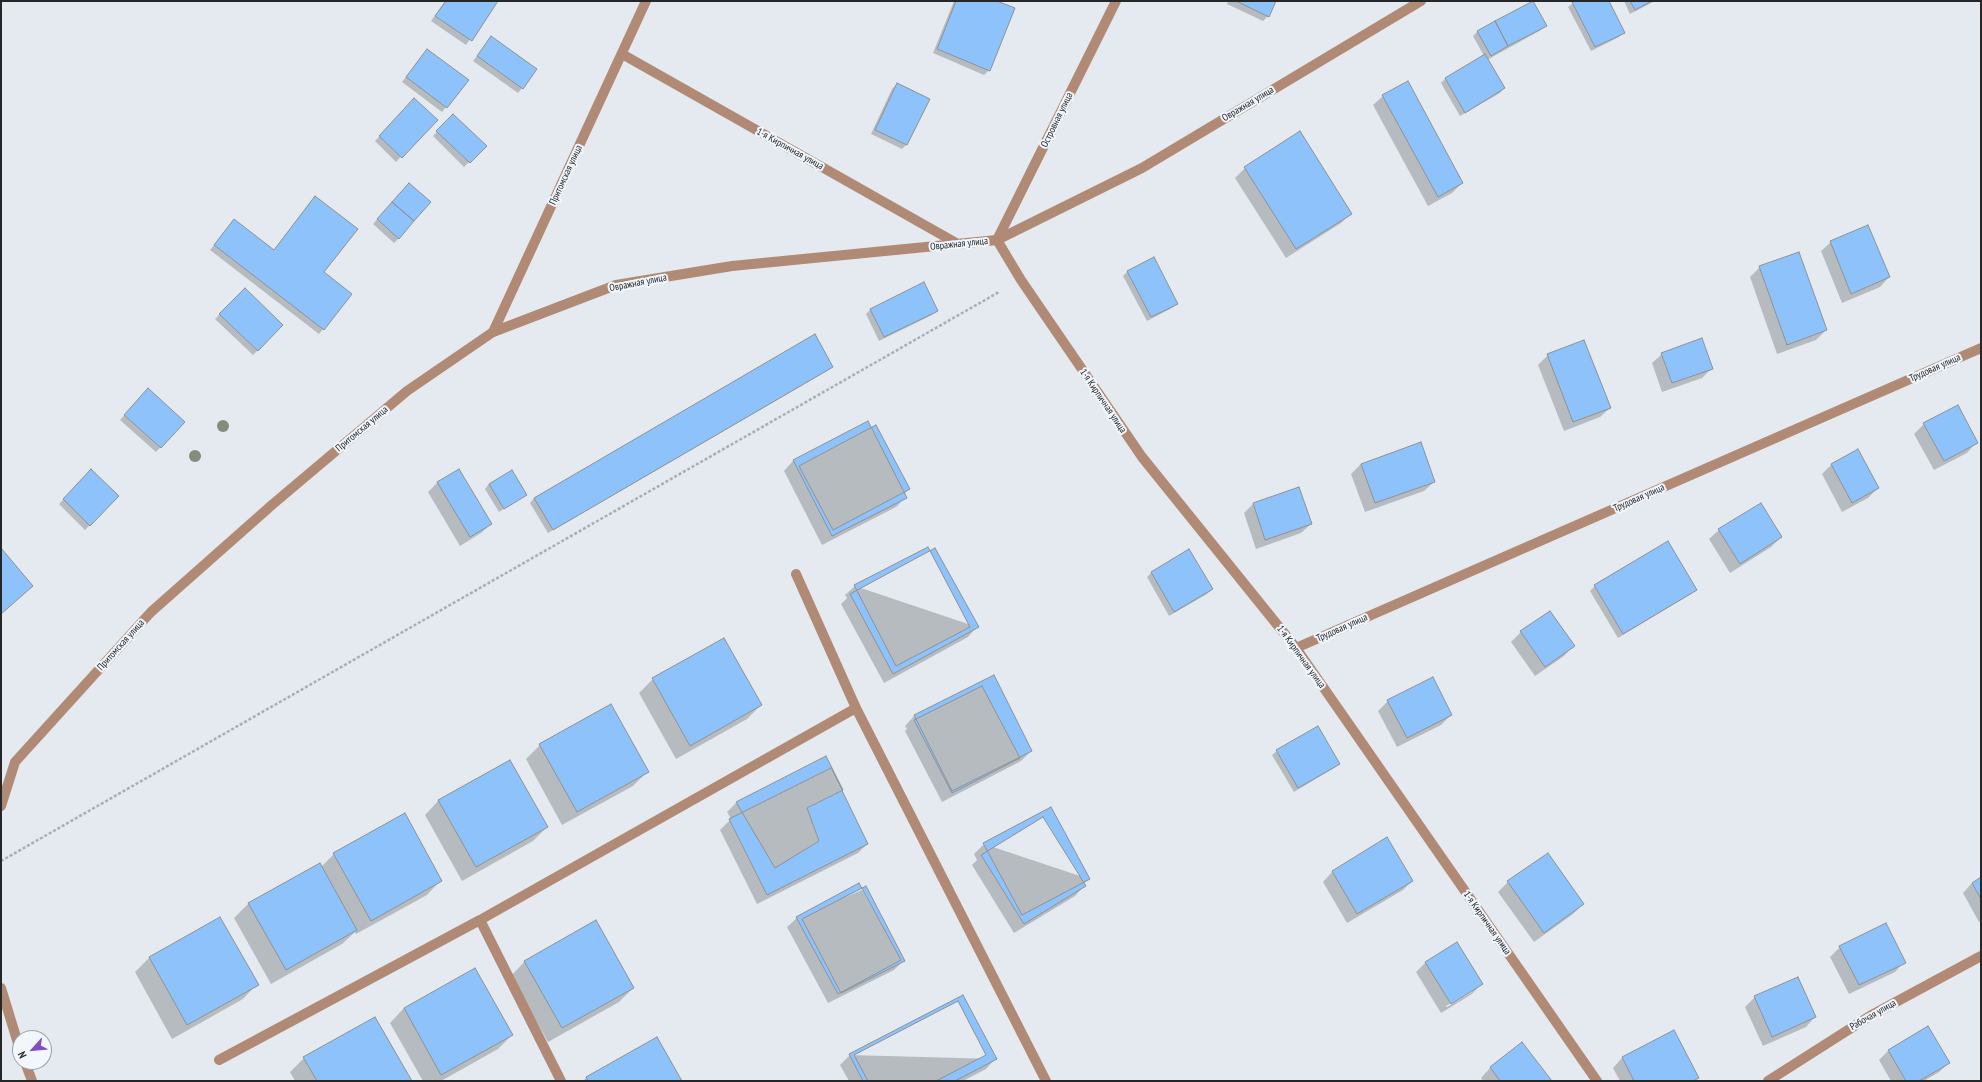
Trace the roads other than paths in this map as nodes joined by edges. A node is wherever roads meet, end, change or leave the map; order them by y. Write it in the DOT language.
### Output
graph roads {
  1 [pos="646,1"];
  2 [pos="1116,1"];
  3 [pos="1421,1"];
  4 [pos="622,54"];
  5 [pos="997,240"];
  6 [pos="958,244"];
  7 [pos="493,332"];
  8 [pos="1981,348"];
  9 [pos="796,574"];
  10 [pos="1296,648"];
  11 [pos="856,708"];
  12 [pos="1,806"];
  13 [pos="480,920"];
  14 [pos="1981,956"];
  15 [pos="1,988"];
  16 [pos="14,1030"];
  17 [pos="219,1060"];
  18 [pos="28,1070"];
  19 [pos="32,1081"];
  20 [pos="561,1081"];
  21 [pos="1046,1081"];
  22 [pos="1597,1081"];
  23 [pos="1768,1081"];
  1 -- 4 [label="street, Притомская улица"];
  2 -- 5 [label="street, Островная улица"];
  3 -- 5 [label="street, Овражная улица"];
  4 -- 6 [label="street, 1-я Кирпичная улица"];
  4 -- 7 [label="street, Притомская улица"];
  5 -- 6 [label="street, Овражная улица"];
  5 -- 10 [label="street, 1-я Кирпичная улица"];
  6 -- 7 [label="street, Овражная улица"];
  7 -- 12 [label="street, Притомская улица"];
  8 -- 10 [label="street, Трудовая улица"];
  9 -- 11 [label="street"];
  10 -- 22 [label="street, 1-я Кирпичная улица"];
  11 -- 13 [label="street"];
  11 -- 21 [label="street"];
  13 -- 17 [label="street"];
  13 -- 20 [label="street"];
  14 -- 23 [label="street, Рабочая улица"];
  15 -- 16 [label="street"];
  18 -- 19 [label="street"];
}
